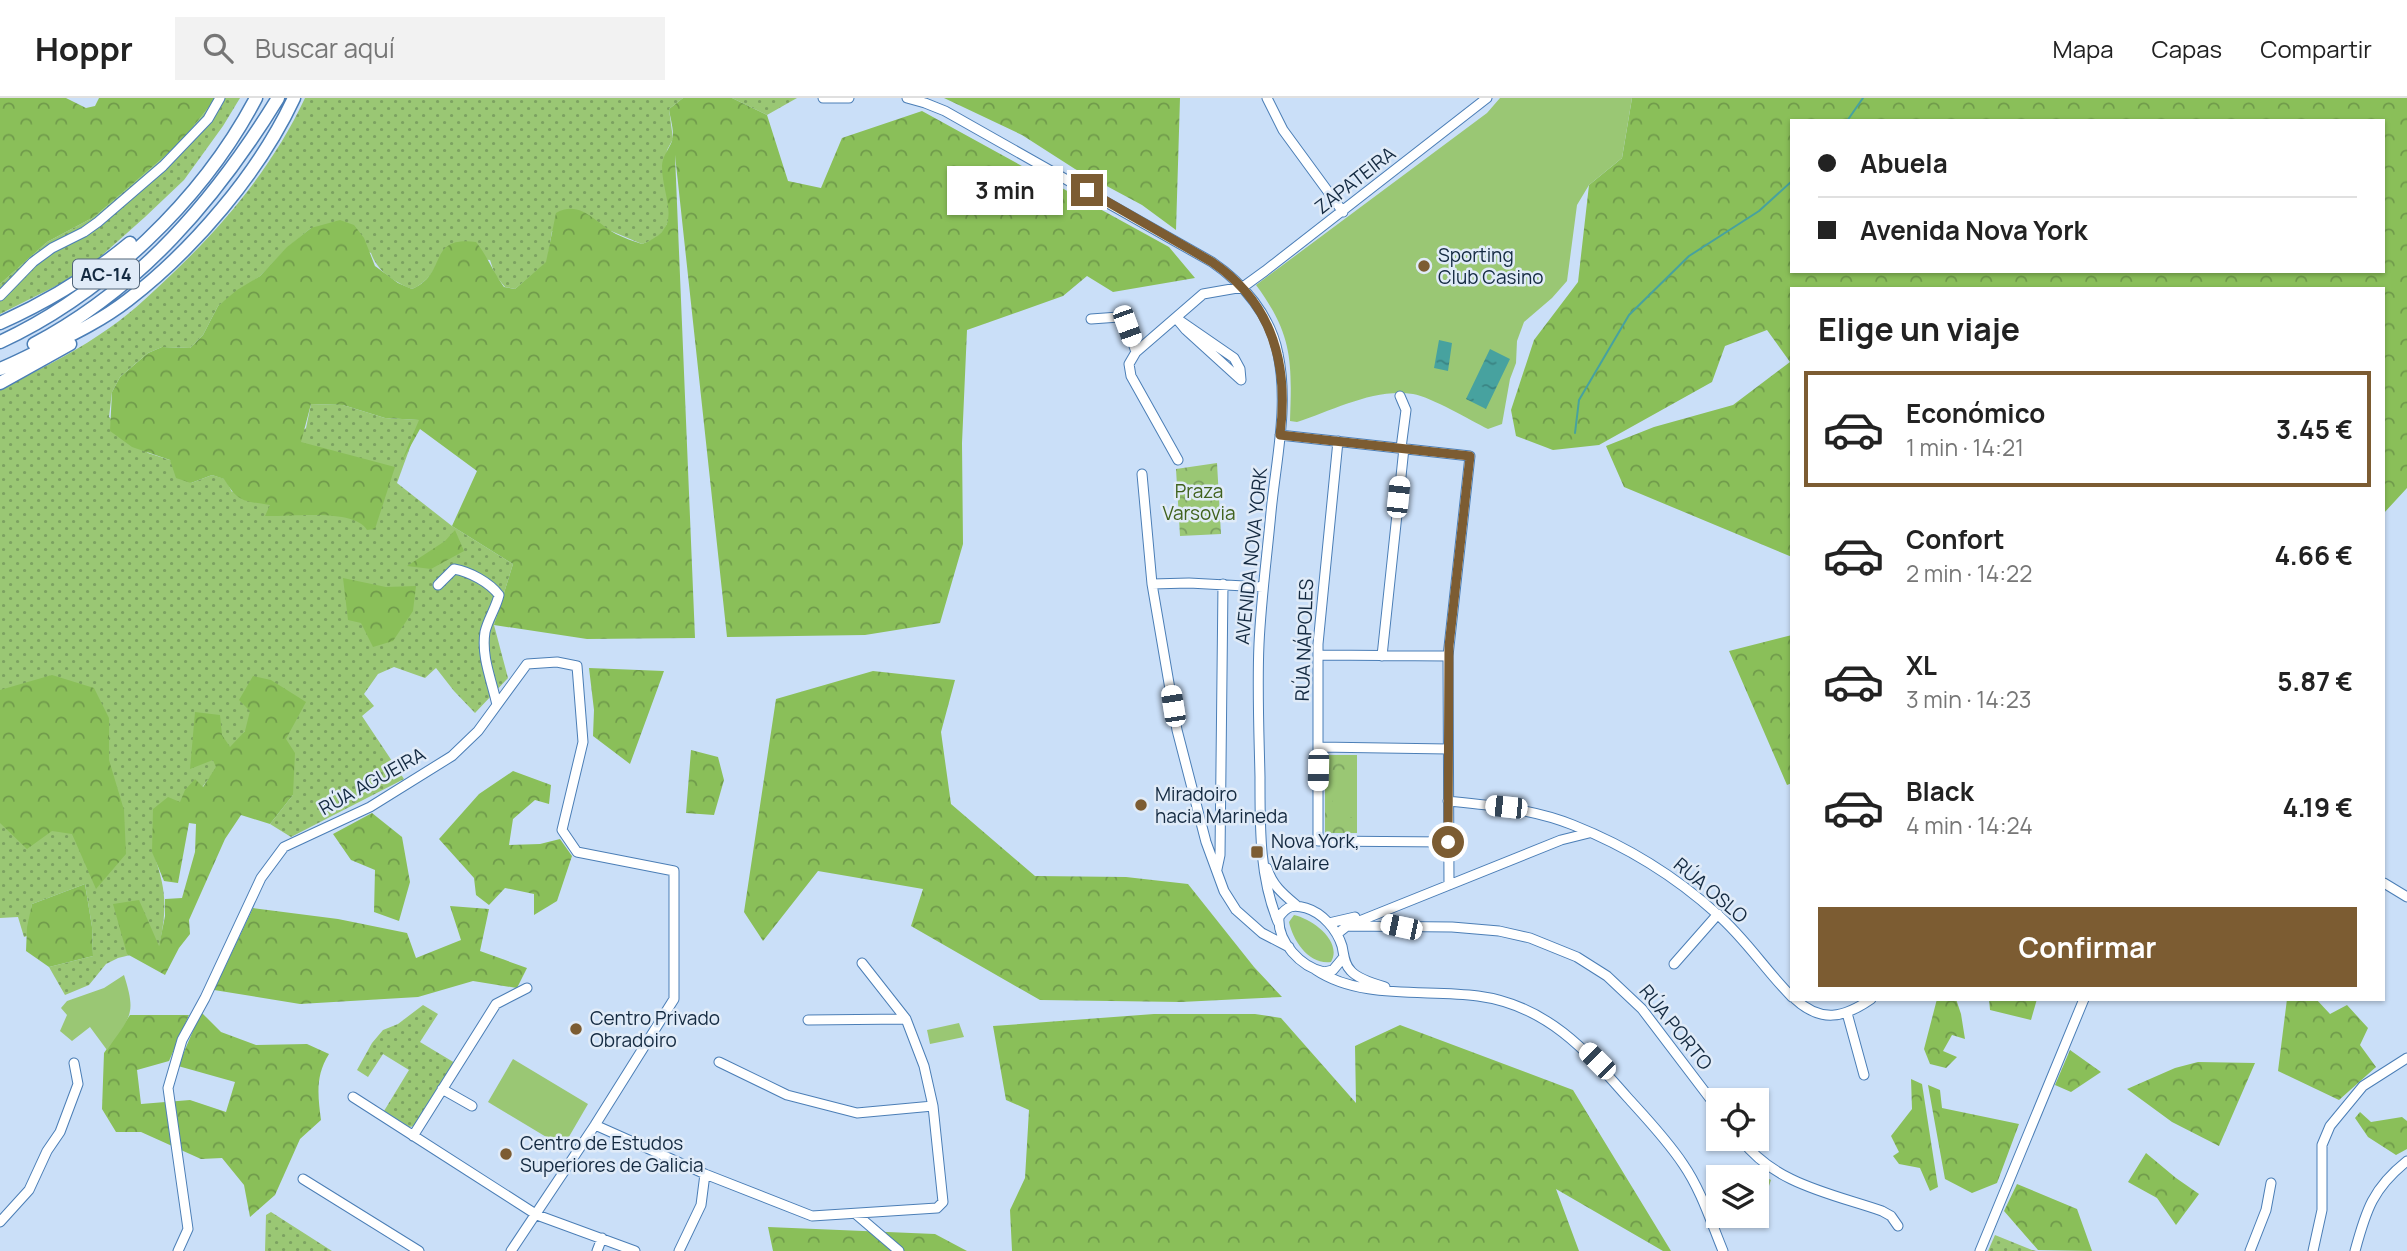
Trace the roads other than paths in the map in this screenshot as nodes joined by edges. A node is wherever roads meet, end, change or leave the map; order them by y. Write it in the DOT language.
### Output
graph roads {
  1 [pos="220,98"];
  2 [pos="256,98"];
  3 [pos="278,98"];
  4 [pos="294,98"];
  5 [pos="823,98"];
  6 [pos="849,98"];
  7 [pos="906,98"];
  8 [pos="1267,98"];
  9 [pos="1488,98"];
  10 [pos="197,187"];
  11 [pos="1343,212"];
  12 [pos="1243,287"];
  13 [pos="0,296"];
  14 [pos="127,301"];
  15 [pos="1176,318"];
  16 [pos="1091,319"];
  17 [pos="0,323"];
  18 [pos="0,342"];
  19 [pos="1136,352"];
  20 [pos="0,362"];
  21 [pos="0,369"];
  22 [pos="0,383"];
  23 [pos="1400,396"];
  24 [pos="1280,435"];
  25 [pos="1338,441"];
  26 [pos="1402,448"];
  27 [pos="1178,460"];
  28 [pos="1142,474"];
  29 [pos="1153,584"];
  30 [pos="1223,584"];
  31 [pos="438,585"];
  32 [pos="1263,586"];
  33 [pos="1318,655"];
  34 [pos="1382,656"];
  35 [pos="1448,656"];
  36 [pos="496,705"];
  37 [pos="1319,747"];
  38 [pos="1448,749"];
  39 [pos="1448,801"];
  40 [pos="1554,819"];
  41 [pos="1589,833"];
  42 [pos="1561,840"];
  43 [pos="1448,842"];
  44 [pos="1262,848"];
  45 [pos="1217,869"];
  46 [pos="2385,884"];
  47 [pos="1449,885"];
  48 [pos="2407,897"];
  49 [pos="1296,905"];
  50 [pos="1388,910"];
  51 [pos="1718,915"];
  52 [pos="1366,916"];
  53 [pos="1329,923"];
  54 [pos="1279,926"];
  55 [pos="1347,926"];
  56 [pos="1401,927"];
  57 [pos="1262,933"];
  58 [pos="1337,934"];
  59 [pos="1289,947"];
  60 [pos="1343,958"];
  61 [pos="862,963"];
  62 [pos="1674,964"];
  63 [pos="1316,971"];
  64 [pos="527,988"];
  65 [pos="1396,990"];
  66 [pos="1790,995"];
  67 [pos="1796,1001"];
  68 [pos="1868,1001"];
  69 [pos="2083,1001"];
  70 [pos="1847,1013"];
  71 [pos="906,1019"];
  72 [pos="808,1020"];
  73 [pos="2407,1058"];
  74 [pos="719,1062"];
  75 [pos="74,1063"];
  76 [pos="1864,1075"];
  77 [pos="442,1089"];
  78 [pos="1706,1093"];
  79 [pos="353,1097"];
  80 [pos="933,1106"];
  81 [pos="472,1107"];
  82 [pos="595,1125"];
  83 [pos="413,1136"];
  84 [pos="1750,1151"];
  85 [pos="2407,1161"];
  86 [pos="705,1174"];
  87 [pos="303,1179"];
  88 [pos="2271,1183"];
  89 [pos="537,1215"];
  90 [pos="857,1215"];
  91 [pos="0,1222"];
  92 [pos="1898,1226"];
  93 [pos="602,1238"];
  94 [pos="178,1251"];
  95 [pos="419,1251"];
  96 [pos="511,1251"];
  97 [pos="597,1251"];
  98 [pos="635,1251"];
  99 [pos="679,1251"];
  100 [pos="899,1251"];
  101 [pos="1723,1251"];
  102 [pos="1980,1251"];
  103 [pos="2250,1251"];
  104 [pos="2313,1251"];
  105 [pos="2356,1251"];
  1 -- 13 [label="street"];
  2 -- 10 [label="highway, AC-14"];
  3 -- 20 [label="highway, AC-14"];
  4 -- 14 [label="highway, AC-14"];
  5 -- 6 [label="street"];
  7 -- 12 [label="street, AVENIDA NOVA YORK"];
  8 -- 11 [label="street"];
  9 -- 11 [label="street, ZAPATEIRA"];
  10 -- 17 [label="highway"];
  10 -- 18 [label="highway, AC-14"];
  11 -- 12 [label="street, ZAPATEIRA"];
  12 -- 15 [label="street"];
  12 -- 24 [label="street, AVENIDA NOVA YORK"];
  14 -- 21 [label="highway, AC-14"];
  14 -- 22 [label="highway"];
  15 -- 15 [label="street"];
  15 -- 19 [label="street"];
  16 -- 19 [label="street"];
  19 -- 27 [label="street"];
  23 -- 26 [label="street"];
  24 -- 25 [label="street"];
  24 -- 32 [label="street, AVENIDA NOVA YORK"];
  25 -- 26 [label="street"];
  25 -- 33 [label="street, RÚA NÁPOLES"];
  26 -- 34 [label="street"];
  26 -- 35 [label="street"];
  28 -- 29 [label="street"];
  29 -- 30 [label="street"];
  29 -- 45 [label="street"];
  30 -- 32 [label="street"];
  30 -- 45 [label="street"];
  31 -- 36 [label="street"];
  32 -- 44 [label="street, AVENIDA NOVA YORK"];
  33 -- 34 [label="street"];
  33 -- 37 [label="street, RÚA NÁPOLES"];
  34 -- 35 [label="street"];
  35 -- 38 [label="street"];
  36 -- 82 [label="street, RÚA AGUEIRA"];
  36 -- 94 [label="street, RÚA AGUEIRA"];
  37 -- 38 [label="street"];
  37 -- 43 [label="street, RÚA NÁPOLES"];
  38 -- 39 [label="street"];
  39 -- 40 [label="street, RÚA OSLO"];
  39 -- 43 [label="street"];
  40 -- 41 [label="street, RÚA OSLO"];
  40 -- 42 [label="street"];
  41 -- 42 [label="street"];
  41 -- 51 [label="street, RÚA OSLO"];
  42 -- 47 [label="street"];
  43 -- 47 [label="street"];
  44 -- 49 [label="street, AVENIDA NOVA YORK"];
  44 -- 54 [label="street, AVENIDA NOVA YORK"];
  45 -- 57 [label="street"];
  46 -- 48 [label="street"];
  47 -- 50 [label="street"];
  49 -- 53 [label="street"];
  49 -- 54 [label="street"];
  50 -- 52 [label="street"];
  50 -- 56 [label="street"];
  51 -- 62 [label="street"];
  51 -- 66 [label="street, RÚA OSLO"];
  52 -- 53 [label="street"];
  52 -- 55 [label="street"];
  52 -- 56 [label="street, RÚA PORTO"];
  53 -- 58 [label="street"];
  54 -- 57 [label="street"];
  54 -- 59 [label="street"];
  55 -- 56 [label="street, RÚA PORTO"];
  55 -- 58 [label="street"];
  56 -- 78 [label="street, RÚA PORTO"];
  57 -- 59 [label="street"];
  58 -- 60 [label="street"];
  59 -- 63 [label="street"];
  60 -- 63 [label="street"];
  60 -- 65 [label="street"];
  61 -- 71 [label="street"];
  63 -- 65 [label="street"];
  64 -- 77 [label="street"];
  65 -- 101 [label="street"];
  67 -- 70 [label="street, RÚA OSLO"];
  68 -- 70 [label="street"];
  69 -- 102 [label="street"];
  70 -- 76 [label="street"];
  71 -- 72 [label="street"];
  71 -- 80 [label="street"];
  73 -- 104 [label="street"];
  74 -- 80 [label="street"];
  75 -- 91 [label="street"];
  77 -- 81 [label="street"];
  77 -- 83 [label="street"];
  79 -- 83 [label="street"];
  80 -- 90 [label="street"];
  82 -- 86 [label="street"];
  82 -- 89 [label="street"];
  83 -- 89 [label="street"];
  84 -- 92 [label="street"];
  85 -- 105 [label="street"];
  86 -- 90 [label="street"];
  86 -- 99 [label="street"];
  87 -- 95 [label="street"];
  88 -- 103 [label="street"];
  89 -- 93 [label="street"];
  89 -- 96 [label="street"];
  90 -- 100 [label="street"];
  93 -- 97 [label="street"];
  93 -- 98 [label="street"];
}
